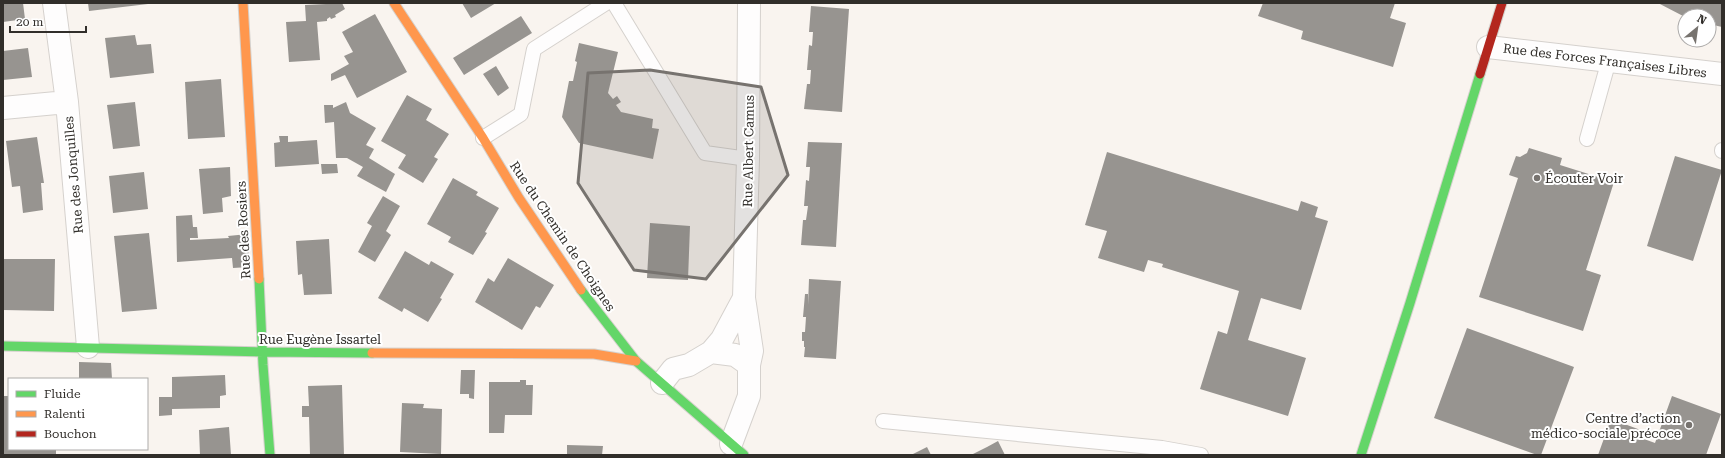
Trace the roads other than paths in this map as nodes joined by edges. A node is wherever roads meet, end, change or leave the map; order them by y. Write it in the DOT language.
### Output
graph roads {
  1 [pos="54,3"];
  2 [pos="243,3"];
  3 [pos="394,3"];
  4 [pos="606,3"];
  5 [pos="614,3"];
  6 [pos="749,3"];
  7 [pos="1502,3"];
  8 [pos="1488,47"];
  9 [pos="1609,60"];
  10 [pos="1722,74"];
  11 [pos="67,102"];
  12 [pos="3,108"];
  13 [pos="483,138"];
  14 [pos="1587,139"];
  15 [pos="748,159"];
  16 [pos="744,298"];
  17 [pos="3,346"];
  18 [pos="88,347"];
  19 [pos="263,352"];
  20 [pos="711,352"];
  21 [pos="636,361"];
  22 [pos="750,365"];
  23 [pos="662,382"];
  24 [pos="884,421"];
  25 [pos="738,449"];
  26 [pos="270,455"];
  27 [pos="1201,455"];
  28 [pos="1361,455"];
  1 -- 11 [label="street, Rue des Jonquilles"];
  2 -- 19 [label="street, Rue des Rosiers"];
  3 -- 13 [label="street, Rue du Chemin de Choignes"];
  4 -- 13 [label="lane"];
  5 -- 15 [label="lane"];
  6 -- 15 [label="street, Rue Albert Camus"];
  7 -- 8 [label="street"];
  8 -- 9 [label="street, Rue des Forces Françaises Libres"];
  8 -- 28 [label="street"];
  9 -- 10 [label="street, Rue des Forces Françaises Libres"];
  9 -- 14 [label="lane"];
  11 -- 12 [label="street"];
  11 -- 18 [label="street, Rue des Jonquilles"];
  13 -- 21 [label="street, Rue du Chemin de Choignes"];
  15 -- 16 [label="street, Rue Albert Camus"];
  16 -- 20 [label="street"];
  16 -- 22 [label="street, Rue Albert Camus"];
  17 -- 18 [label="street, Rue Eugène Issartel"];
  18 -- 19 [label="street, Rue Eugène Issartel"];
  19 -- 21 [label="street, Rue Eugène Issartel"];
  19 -- 26 [label="street, Rue des Rosiers"];
  20 -- 22 [label="street"];
  20 -- 23 [label="street"];
  21 -- 23 [label="street, Rue du Chemin de Choignes"];
  22 -- 25 [label="street, Rue Albert Camus"];
  23 -- 25 [label="street, Rue du Chemin de Choignes"];
  24 -- 27 [label="lane"];
}
